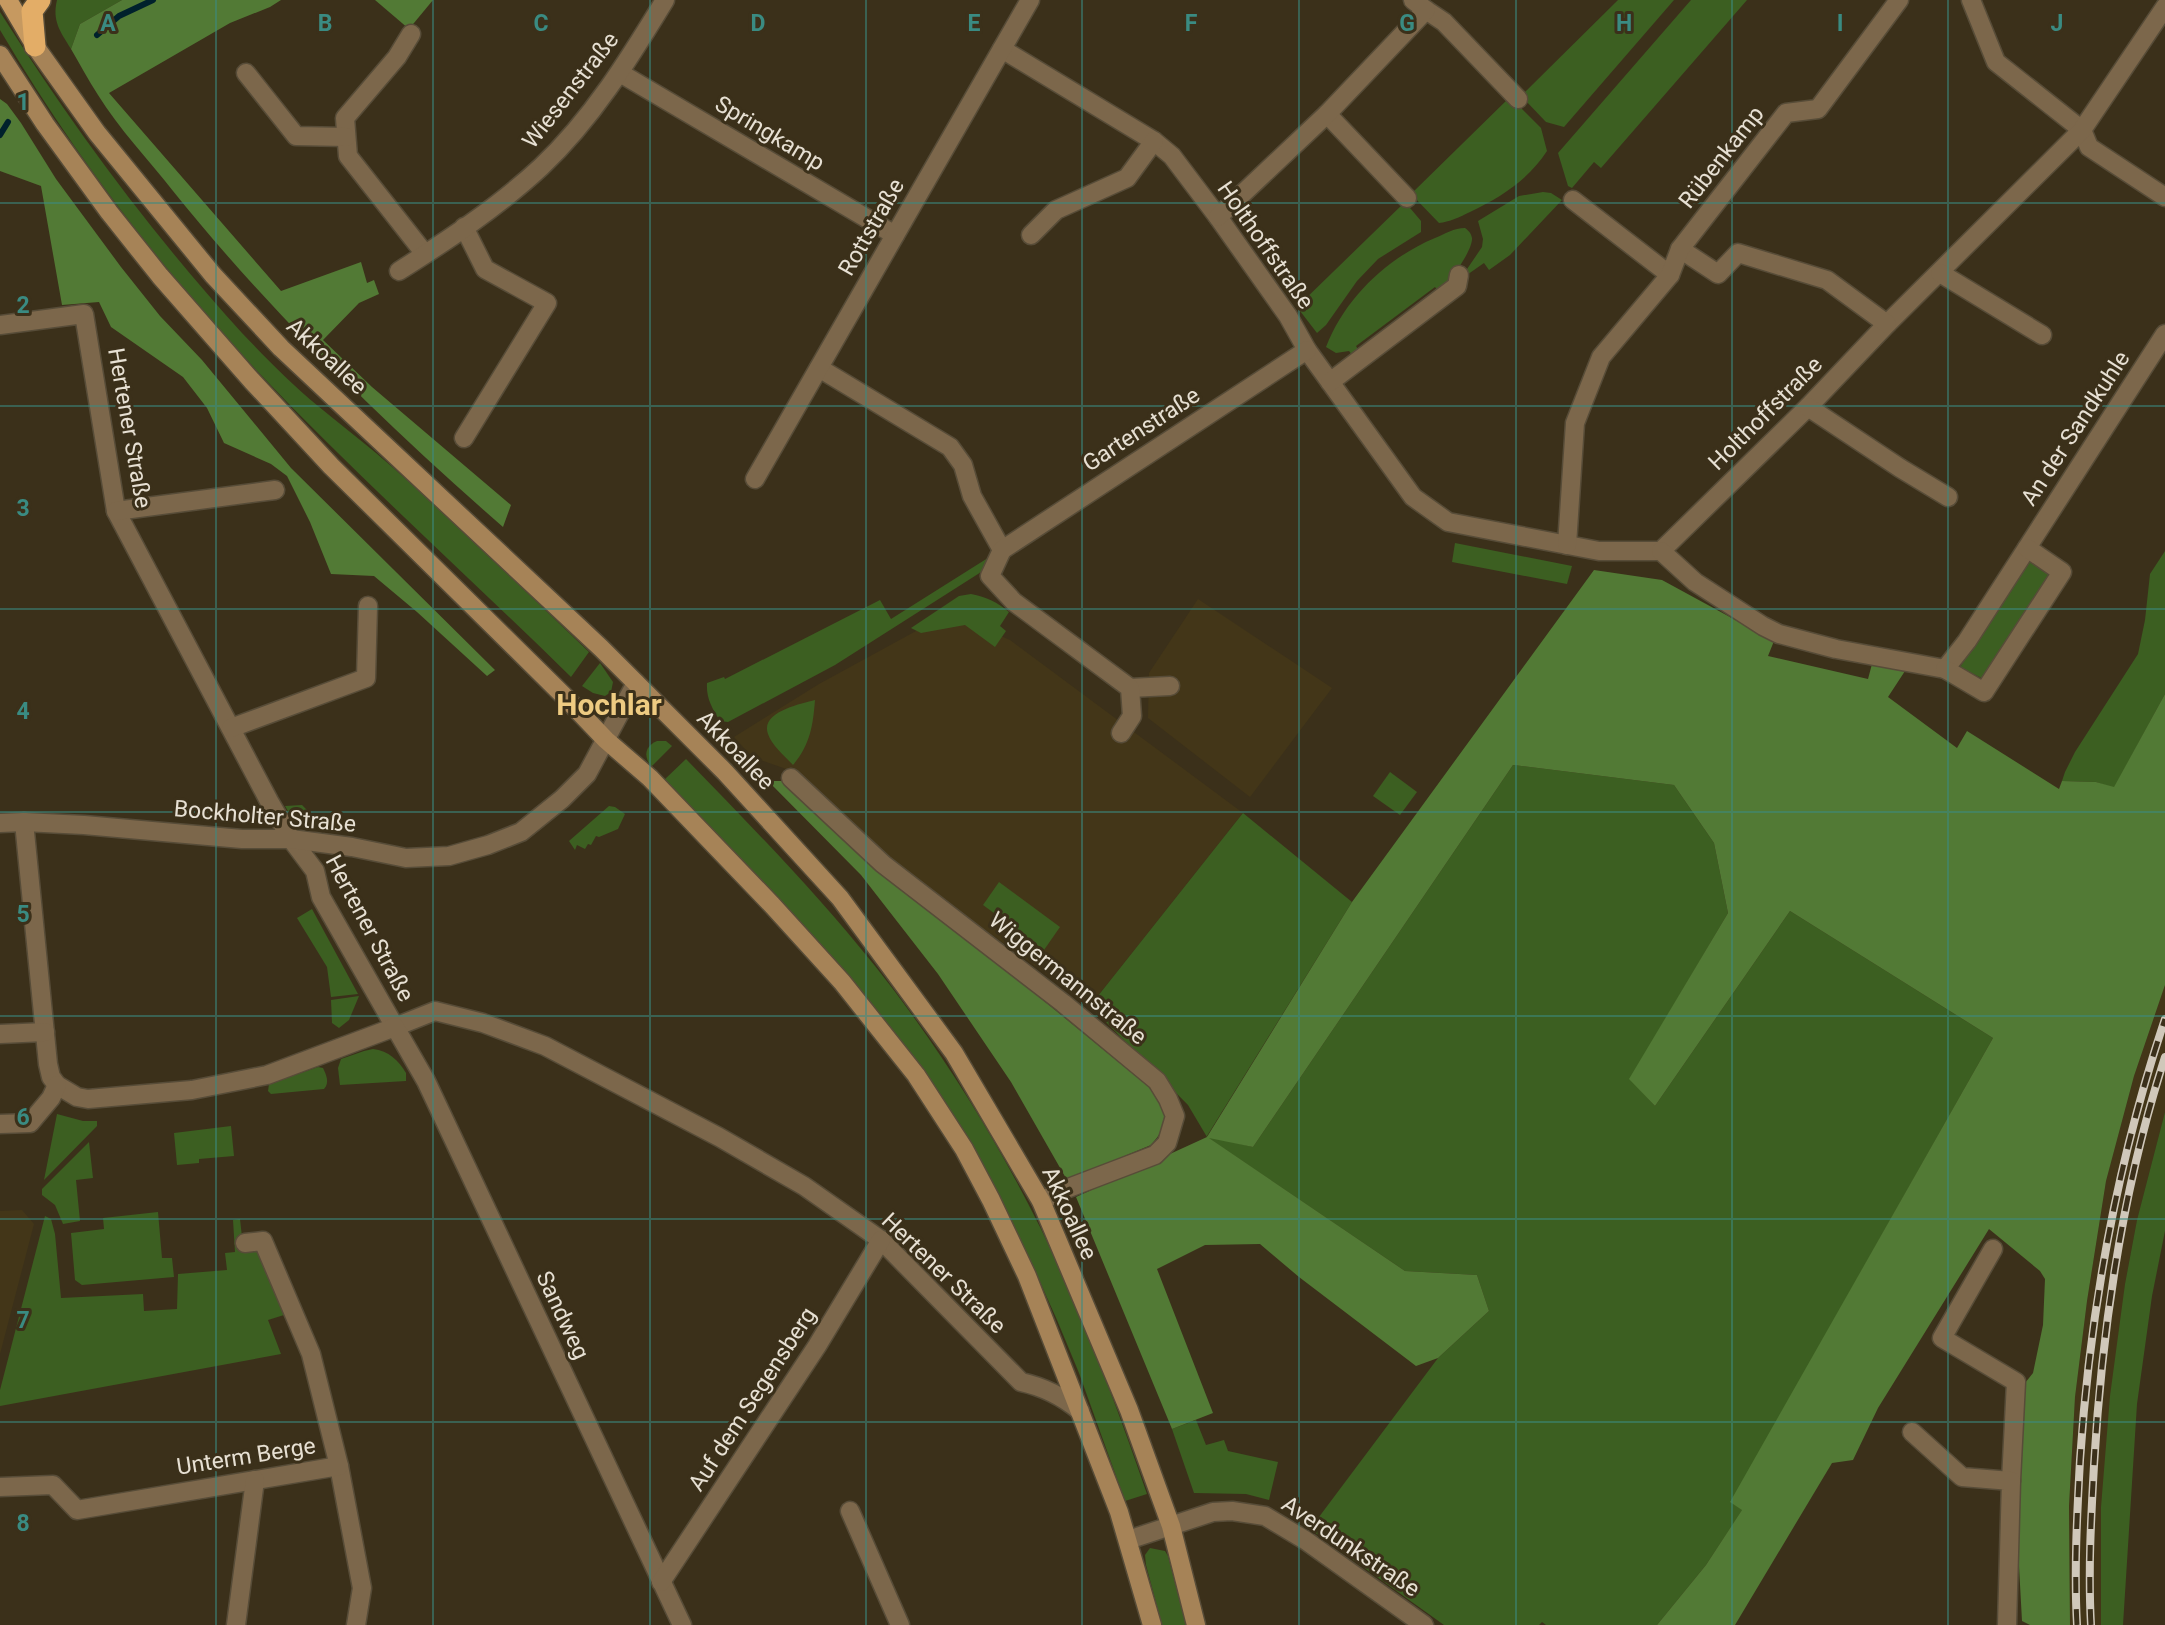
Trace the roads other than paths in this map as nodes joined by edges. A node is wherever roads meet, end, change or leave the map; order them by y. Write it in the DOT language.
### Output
graph roads {
  1 [pos="8,0"];
  2 [pos="40,0"];
  3 [pos="665,0"];
  4 [pos="1030,0"];
  5 [pos="1899,0"];
  6 [pos="1971,0"];
  7 [pos="1420,5"];
  8 [pos="2165,7"];
  9 [pos="411,34"];
  10 [pos="34,46"];
  11 [pos="1002,49"];
  12 [pos="0,55"];
  13 [pos="246,73"];
  14 [pos="620,73"];
  15 [pos="1518,99"];
  16 [pos="1327,114"];
  17 [pos="2082,130"];
  18 [pos="346,137"];
  19 [pos="1154,141"];
  20 [pos="2165,197"];
  21 [pos="1407,198"];
  22 [pos="1573,200"];
  23 [pos="1218,217"];
  24 [pos="464,228"];
  25 [pos="895,235"];
  26 [pos="1031,235"];
  27 [pos="1680,249"];
  28 [pos="425,254"];
  29 [pos="399,271"];
  30 [pos="1940,273"];
  31 [pos="1459,275"];
  32 [pos="1670,275"];
  33 [pos="1887,324"];
  34 [pos="0,325"];
  35 [pos="2165,334"];
  36 [pos="2042,335"];
  37 [pos="1307,350"];
  38 [pos="819,368"];
  39 [pos="1330,382"];
  40 [pos="1808,407"];
  41 [pos="464,438"];
  42 [pos="755,479"];
  43 [pos="275,490"];
  44 [pos="1948,497"];
  45 [pos="116,511"];
  46 [pos="1567,545"];
  47 [pos="2027,548"];
  48 [pos="1002,550"];
  49 [pos="1661,551"];
  50 [pos="368,606"];
  51 [pos="1945,669"];
  52 [pos="636,683"];
  53 [pos="1170,686"];
  54 [pos="1130,688"];
  55 [pos="231,728"];
  56 [pos="1121,733"];
  57 [pos="606,740"];
  58 [pos="791,778"];
  59 [pos="24,822"];
  60 [pos="0,824"];
  61 [pos="291,839"];
  62 [pos="395,1027"];
  63 [pos="45,1032"];
  64 [pos="0,1034"];
  65 [pos="57,1086"];
  66 [pos="0,1124"];
  67 [pos="1041,1201"];
  68 [pos="881,1240"];
  69 [pos="245,1243"];
  70 [pos="1993,1249"];
  71 [pos="1080,1411"];
  72 [pos="1912,1432"];
  73 [pos="339,1466"];
  74 [pos="255,1480"];
  75 [pos="2011,1481"];
  76 [pos="0,1487"];
  77 [pos="850,1511"];
  78 [pos="1171,1526"];
  79 [pos="1128,1541"];
  80 [pos="661,1582"];
  81 [pos="236,1625"];
  82 [pos="356,1625"];
  83 [pos="682,1625"];
  84 [pos="900,1625"];
  85 [pos="1152,1625"];
  86 [pos="1196,1625"];
  87 [pos="1424,1625"];
  88 [pos="2007,1625"];
  1 -- 10 [label="main road"];
  2 -- 10 [label="highway"];
  3 -- 14 [label="street, Wiesenstraße"];
  4 -- 11 [label="street, Rottstraße"];
  5 -- 27 [label="street, Rübenkamp"];
  6 -- 17 [label="street"];
  7 -- 15 [label="street"];
  7 -- 16 [label="street"];
  8 -- 17 [label="street, Holthoffstraße"];
  9 -- 18 [label="street"];
  10 -- 52 [label="main road, Akkoallee"];
  11 -- 19 [label="street, Holthoffstraße"];
  11 -- 25 [label="street, Rottstraße"];
  12 -- 57 [label="main road"];
  13 -- 18 [label="street"];
  14 -- 24 [label="street, Wiesenstraße"];
  14 -- 25 [label="street, Springkamp"];
  16 -- 21 [label="street"];
  16 -- 23 [label="street"];
  17 -- 20 [label="street"];
  17 -- 30 [label="street, Holthoffstraße"];
  18 -- 28 [label="street"];
  19 -- 23 [label="street, Holthoffstraße"];
  19 -- 26 [label="street"];
  22 -- 32 [label="street"];
  23 -- 37 [label="street, Holthoffstraße"];
  24 -- 28 [label="street, Wiesenstraße"];
  24 -- 41 [label="street"];
  25 -- 38 [label="street, Rottstraße"];
  27 -- 32 [label="street, Rübenkamp"];
  27 -- 33 [label="street"];
  28 -- 29 [label="street, Wiesenstraße"];
  30 -- 33 [label="street, Holthoffstraße"];
  30 -- 36 [label="street"];
  31 -- 39 [label="street"];
  32 -- 46 [label="street, Rübenkamp"];
  33 -- 40 [label="street, Holthoffstraße"];
  34 -- 45 [label="street, Hertener Straße"];
  35 -- 47 [label="street, An der Sandkuhle"];
  37 -- 39 [label="street, Holthoffstraße"];
  37 -- 48 [label="street, Gartenstraße"];
  38 -- 42 [label="street, Rottstraße"];
  38 -- 48 [label="street"];
  39 -- 46 [label="street, Holthoffstraße"];
  40 -- 44 [label="street"];
  40 -- 49 [label="street, Holthoffstraße"];
  43 -- 45 [label="street"];
  45 -- 55 [label="street, Hertener Straße"];
  46 -- 49 [label="street, Holthoffstraße"];
  47 -- 51 [label="street, An der Sandkuhle"];
  47 -- 51 [label="street"];
  48 -- 54 [label="street"];
  49 -- 51 [label="street"];
  50 -- 55 [label="street"];
  52 -- 57 [label="street"];
  52 -- 67 [label="main road, Akkoallee"];
  53 -- 54 [label="street"];
  54 -- 56 [label="street"];
  55 -- 61 [label="street, Hertener Straße"];
  57 -- 61 [label="street, Bockholter Straße"];
  57 -- 71 [label="main road"];
  58 -- 67 [label="street, Wiggermannstraße"];
  59 -- 60 [label="street, Bockholter Straße"];
  59 -- 61 [label="street, Bockholter Straße"];
  59 -- 63 [label="street"];
  61 -- 62 [label="street, Hertener Straße"];
  62 -- 65 [label="street"];
  62 -- 68 [label="street, Hertener Straße"];
  62 -- 80 [label="street, Sandweg"];
  63 -- 64 [label="street"];
  63 -- 65 [label="street"];
  65 -- 66 [label="street"];
  67 -- 78 [label="main road, Akkoallee"];
  68 -- 71 [label="street, Hertener Straße"];
  68 -- 80 [label="street, Auf dem Segensberg"];
  69 -- 73 [label="street, Unterm Berge"];
  70 -- 75 [label="street"];
  71 -- 79 [label="main road"];
  72 -- 75 [label="street"];
  73 -- 74 [label="street, Unterm Berge"];
  73 -- 82 [label="street"];
  74 -- 76 [label="street, Unterm Berge"];
  74 -- 81 [label="street"];
  75 -- 88 [label="street"];
  77 -- 84 [label="street"];
  78 -- 79 [label="street, Averdunkstraße"];
  78 -- 86 [label="main road, Akkoallee"];
  78 -- 87 [label="street, Averdunkstraße"];
  79 -- 85 [label="main road"];
  80 -- 83 [label="street, Sandweg"];
}
